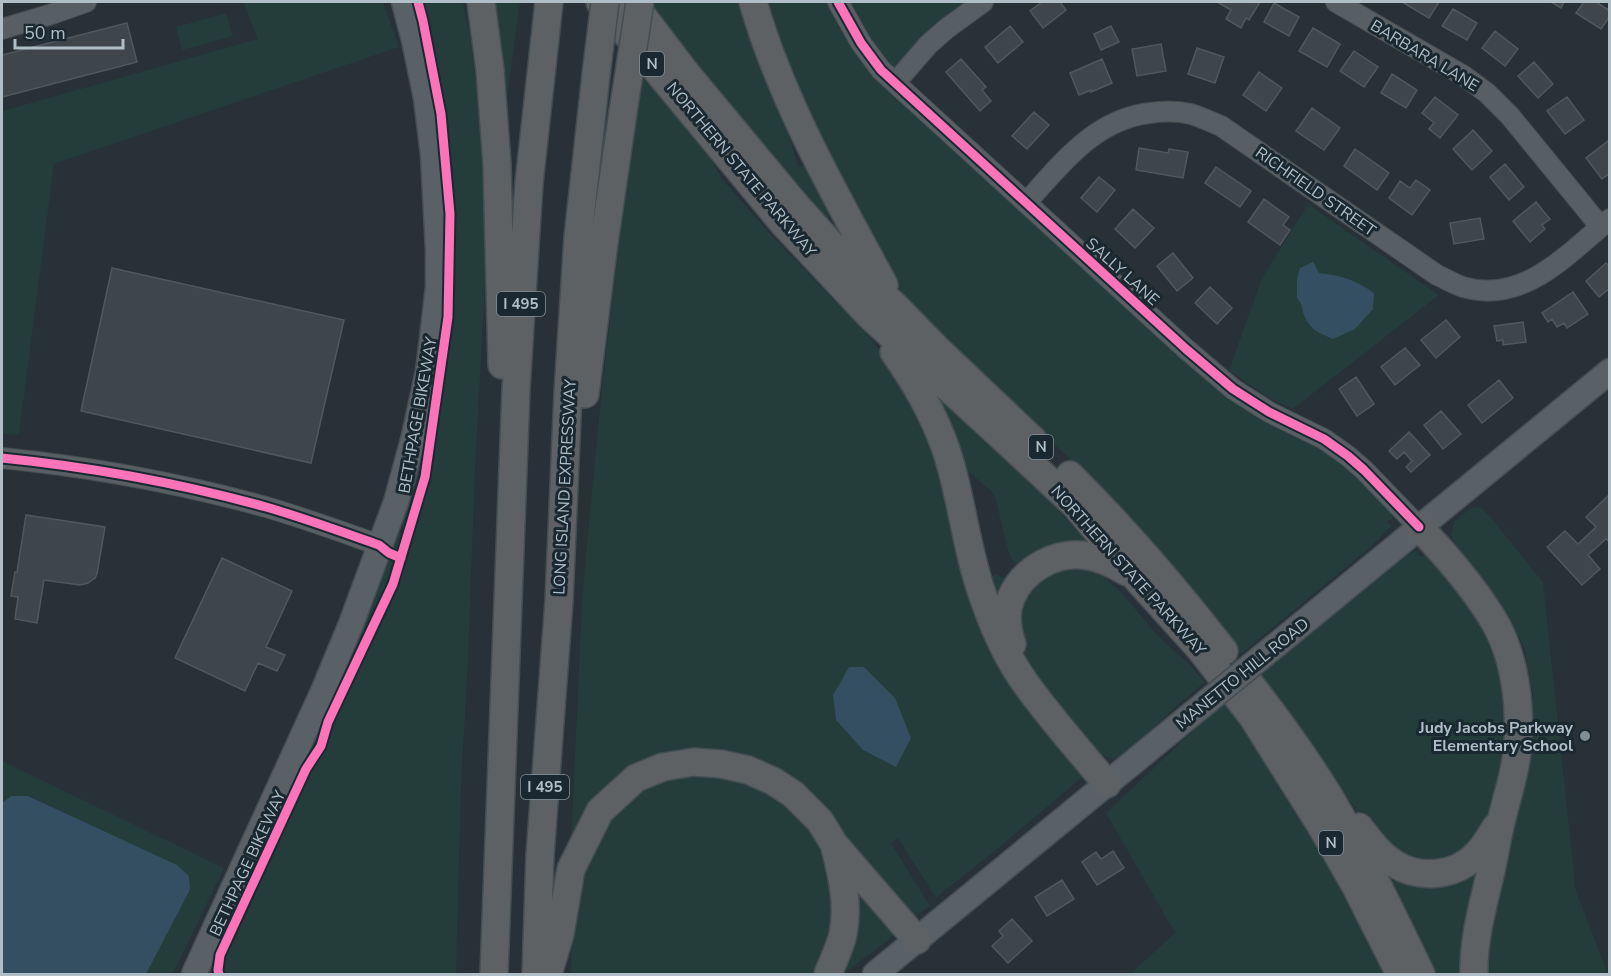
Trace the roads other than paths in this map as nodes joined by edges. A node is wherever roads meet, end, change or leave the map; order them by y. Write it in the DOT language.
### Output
graph roads {
  1 [pos="86,2"];
  2 [pos="404,2"];
  3 [pos="482,2"];
  4 [pos="600,2"];
  5 [pos="605,2"];
  6 [pos="632,2"];
  7 [pos="640,2"];
  8 [pos="753,2"];
  9 [pos="838,2"];
  10 [pos="983,2"];
  11 [pos="1336,2"];
  12 [pos="548,6"];
  13 [pos="2,29"];
  14 [pos="895,83"];
  15 [pos="1026,203"];
  16 [pos="1605,223"];
  17 [pos="896,307"];
  18 [pos="870,316"];
  19 [pos="1610,371"];
  20 [pos="2,458"];
  21 [pos="1419,527"];
  22 [pos="379,545"];
  23 [pos="1136,578"];
  24 [pos="509,598"];
  25 [pos="559,600"];
  26 [pos="1110,781"];
  27 [pos="1329,796"];
  28 [pos="1502,816"];
  29 [pos="834,844"];
  30 [pos="917,940"];
  31 [pos="194,975"];
  32 [pos="494,975"];
  33 [pos="536,975"];
  34 [pos="548,975"];
  35 [pos="828,975"];
  36 [pos="875,975"];
  37 [pos="1400,975"];
  38 [pos="1421,975"];
  39 [pos="1474,975"];
  1 -- 13 [label="street"];
  2 -- 22 [label="main road"];
  3 -- 24 [label="highway"];
  4 -- 18 [label="highway, NORTHERN STATE PARKWAY / N"];
  5 -- 25 [label="highway, LONG ISLAND EXPRESSWAY / I 495, bridge"];
  6 -- 17 [label="highway, NORTHERN STATE PARKWAY / N"];
  7 -- 25 [label="highway, bridge"];
  8 -- 17 [label="highway"];
  9 -- 14 [label="street, SALLY LANE"];
  10 -- 14 [label="street"];
  11 -- 16 [label="street, BARBARA LANE"];
  12 -- 24 [label="highway, I 495"];
  14 -- 15 [label="street, SALLY LANE"];
  15 -- 16 [label="street, RICHFIELD STREET"];
  15 -- 21 [label="street, SALLY LANE"];
  17 -- 27 [label="highway, NORTHERN STATE PARKWAY / N"];
  18 -- 23 [label="highway, NORTHERN STATE PARKWAY / N"];
  18 -- 26 [label="highway"];
  19 -- 21 [label="main road, MANETTO HILL ROAD"];
  20 -- 22 [label="street"];
  21 -- 26 [label="main road, MANETTO HILL ROAD, bridge"];
  21 -- 28 [label="highway"];
  22 -- 31 [label="main road"];
  23 -- 26 [label="highway"];
  23 -- 37 [label="highway, NORTHERN STATE PARKWAY / N"];
  24 -- 32 [label="highway, I 495"];
  25 -- 33 [label="highway, LONG ISLAND EXPRESSWAY / I 495"];
  26 -- 30 [label="main road, MANETTO HILL ROAD"];
  27 -- 28 [label="highway"];
  27 -- 38 [label="highway, NORTHERN STATE PARKWAY / N"];
  28 -- 39 [label="highway"];
  29 -- 30 [label="highway"];
  29 -- 34 [label="highway"];
  29 -- 35 [label="highway"];
  30 -- 36 [label="main road, MANETTO HILL ROAD"];
}
